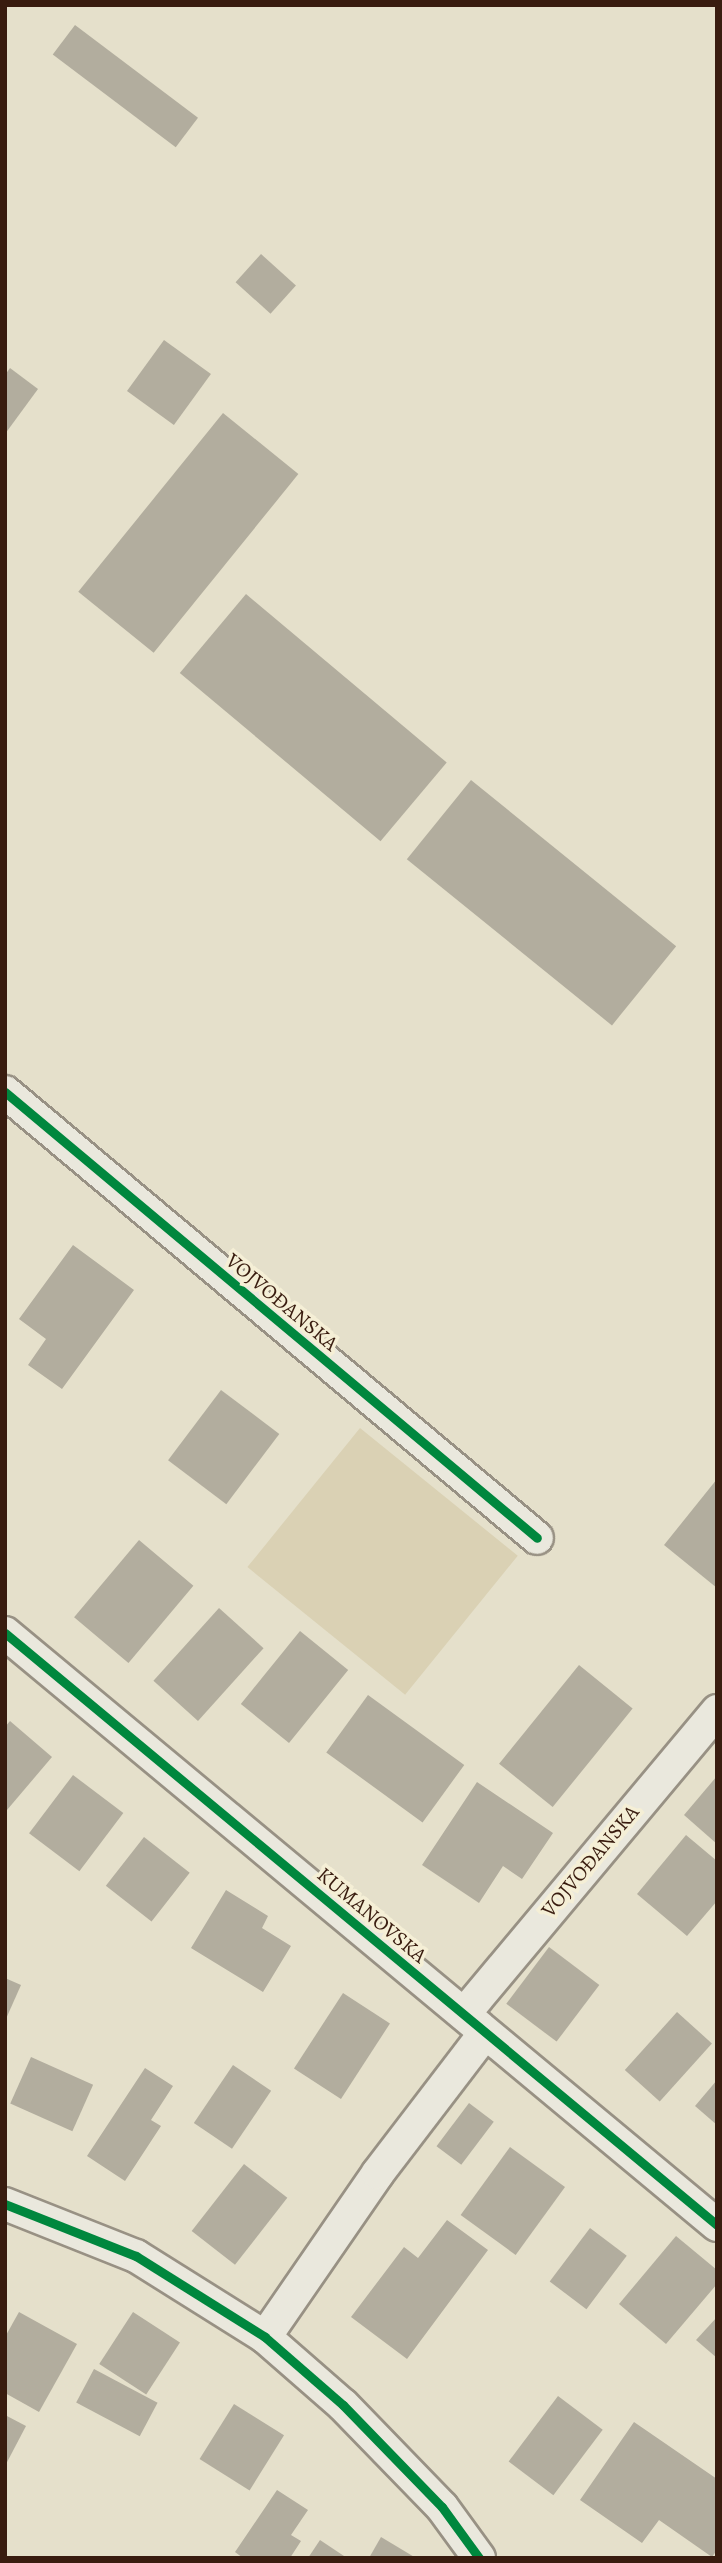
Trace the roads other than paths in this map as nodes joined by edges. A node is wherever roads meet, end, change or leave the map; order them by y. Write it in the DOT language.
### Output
graph roads {
  1 [pos="5,1092"];
  2 [pos="537,1538"];
  3 [pos="5,1633"];
  4 [pos="717,1711"];
  5 [pos="474,2023"];
  6 [pos="5,2204"];
  7 [pos="717,2225"];
  8 [pos="265,2337"];
  9 [pos="480,2558"];
  1 -- 2 [label="street, VOJVOĐANSKA"];
  3 -- 5 [label="street, KUMANOVSKA"];
  4 -- 5 [label="street, VOJVOĐANSKA"];
  5 -- 7 [label="street, KUMANOVSKA"];
  5 -- 8 [label="street, VOJVOĐANSKA"];
  6 -- 8 [label="street"];
  8 -- 9 [label="street"];
}
